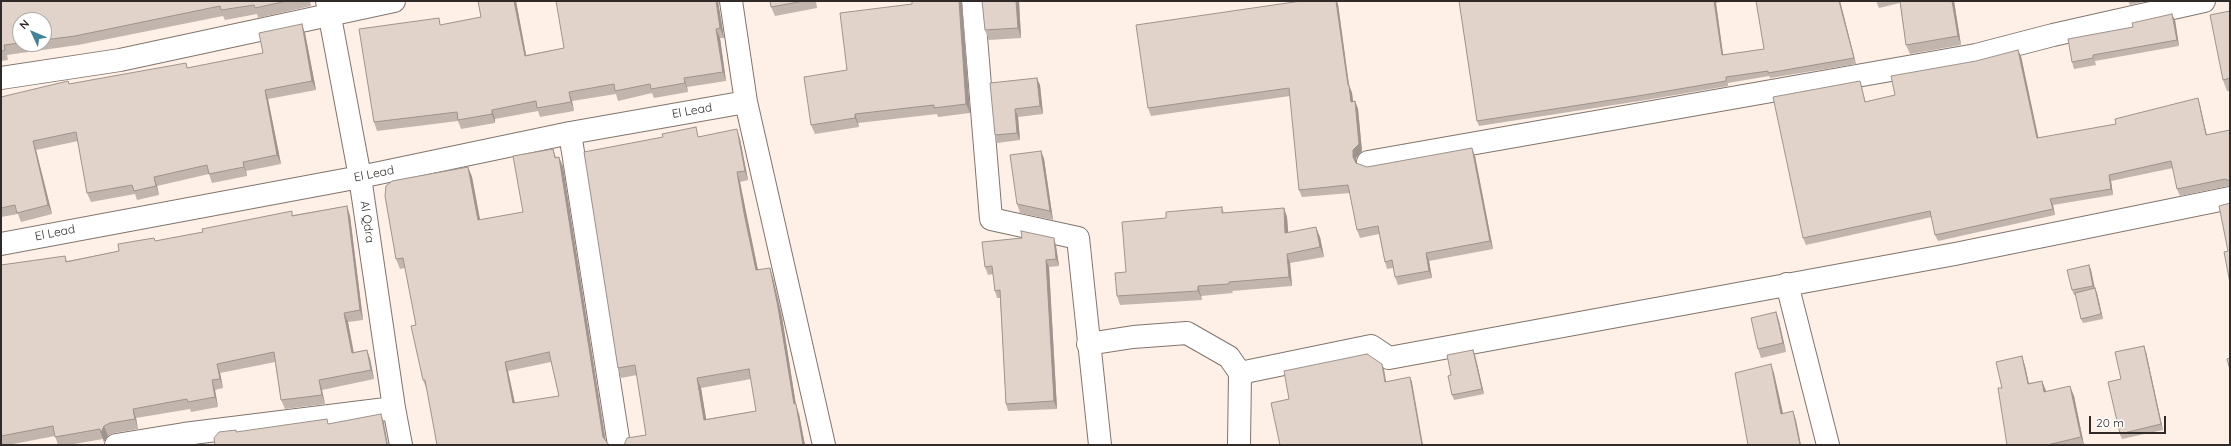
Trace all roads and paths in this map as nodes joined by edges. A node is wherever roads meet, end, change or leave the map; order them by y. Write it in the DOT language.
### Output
graph roads {
  1 [pos="394,1"];
  2 [pos="730,1"];
  3 [pos="973,1"];
  4 [pos="2204,1"];
  5 [pos="328,8"];
  6 [pos="1,78"];
  7 [pos="746,102"];
  8 [pos="570,133"];
  9 [pos="1368,162"];
  10 [pos="360,177"];
  11 [pos="2230,198"];
  12 [pos="1,244"];
  13 [pos="1787,284"];
  14 [pos="1088,344"];
  15 [pos="1240,373"];
  16 [pos="394,408"];
  17 [pos="185,440"];
  18 [pos="116,445"];
  19 [pos="401,445"];
  20 [pos="619,445"];
  21 [pos="824,445"];
  22 [pos="1100,445"];
  23 [pos="1239,445"];
  24 [pos="1828,445"];
  1 -- 5 [label="street"];
  2 -- 7 [label="street"];
  3 -- 14 [label="street"];
  4 -- 9 [label="street"];
  5 -- 6 [label="street"];
  5 -- 10 [label="street, Al Qdra"];
  7 -- 8 [label="street, El Lead"];
  7 -- 21 [label="street"];
  8 -- 10 [label="street, El Lead"];
  8 -- 20 [label="street"];
  10 -- 12 [label="street, El Lead"];
  10 -- 16 [label="street, Al Qdra"];
  11 -- 13 [label="street"];
  13 -- 15 [label="street"];
  13 -- 24 [label="street"];
  14 -- 15 [label="street"];
  14 -- 22 [label="street"];
  15 -- 23 [label="street"];
  16 -- 17 [label="street"];
  16 -- 19 [label="street, Al Qdra"];
  17 -- 18 [label="street"];
}
